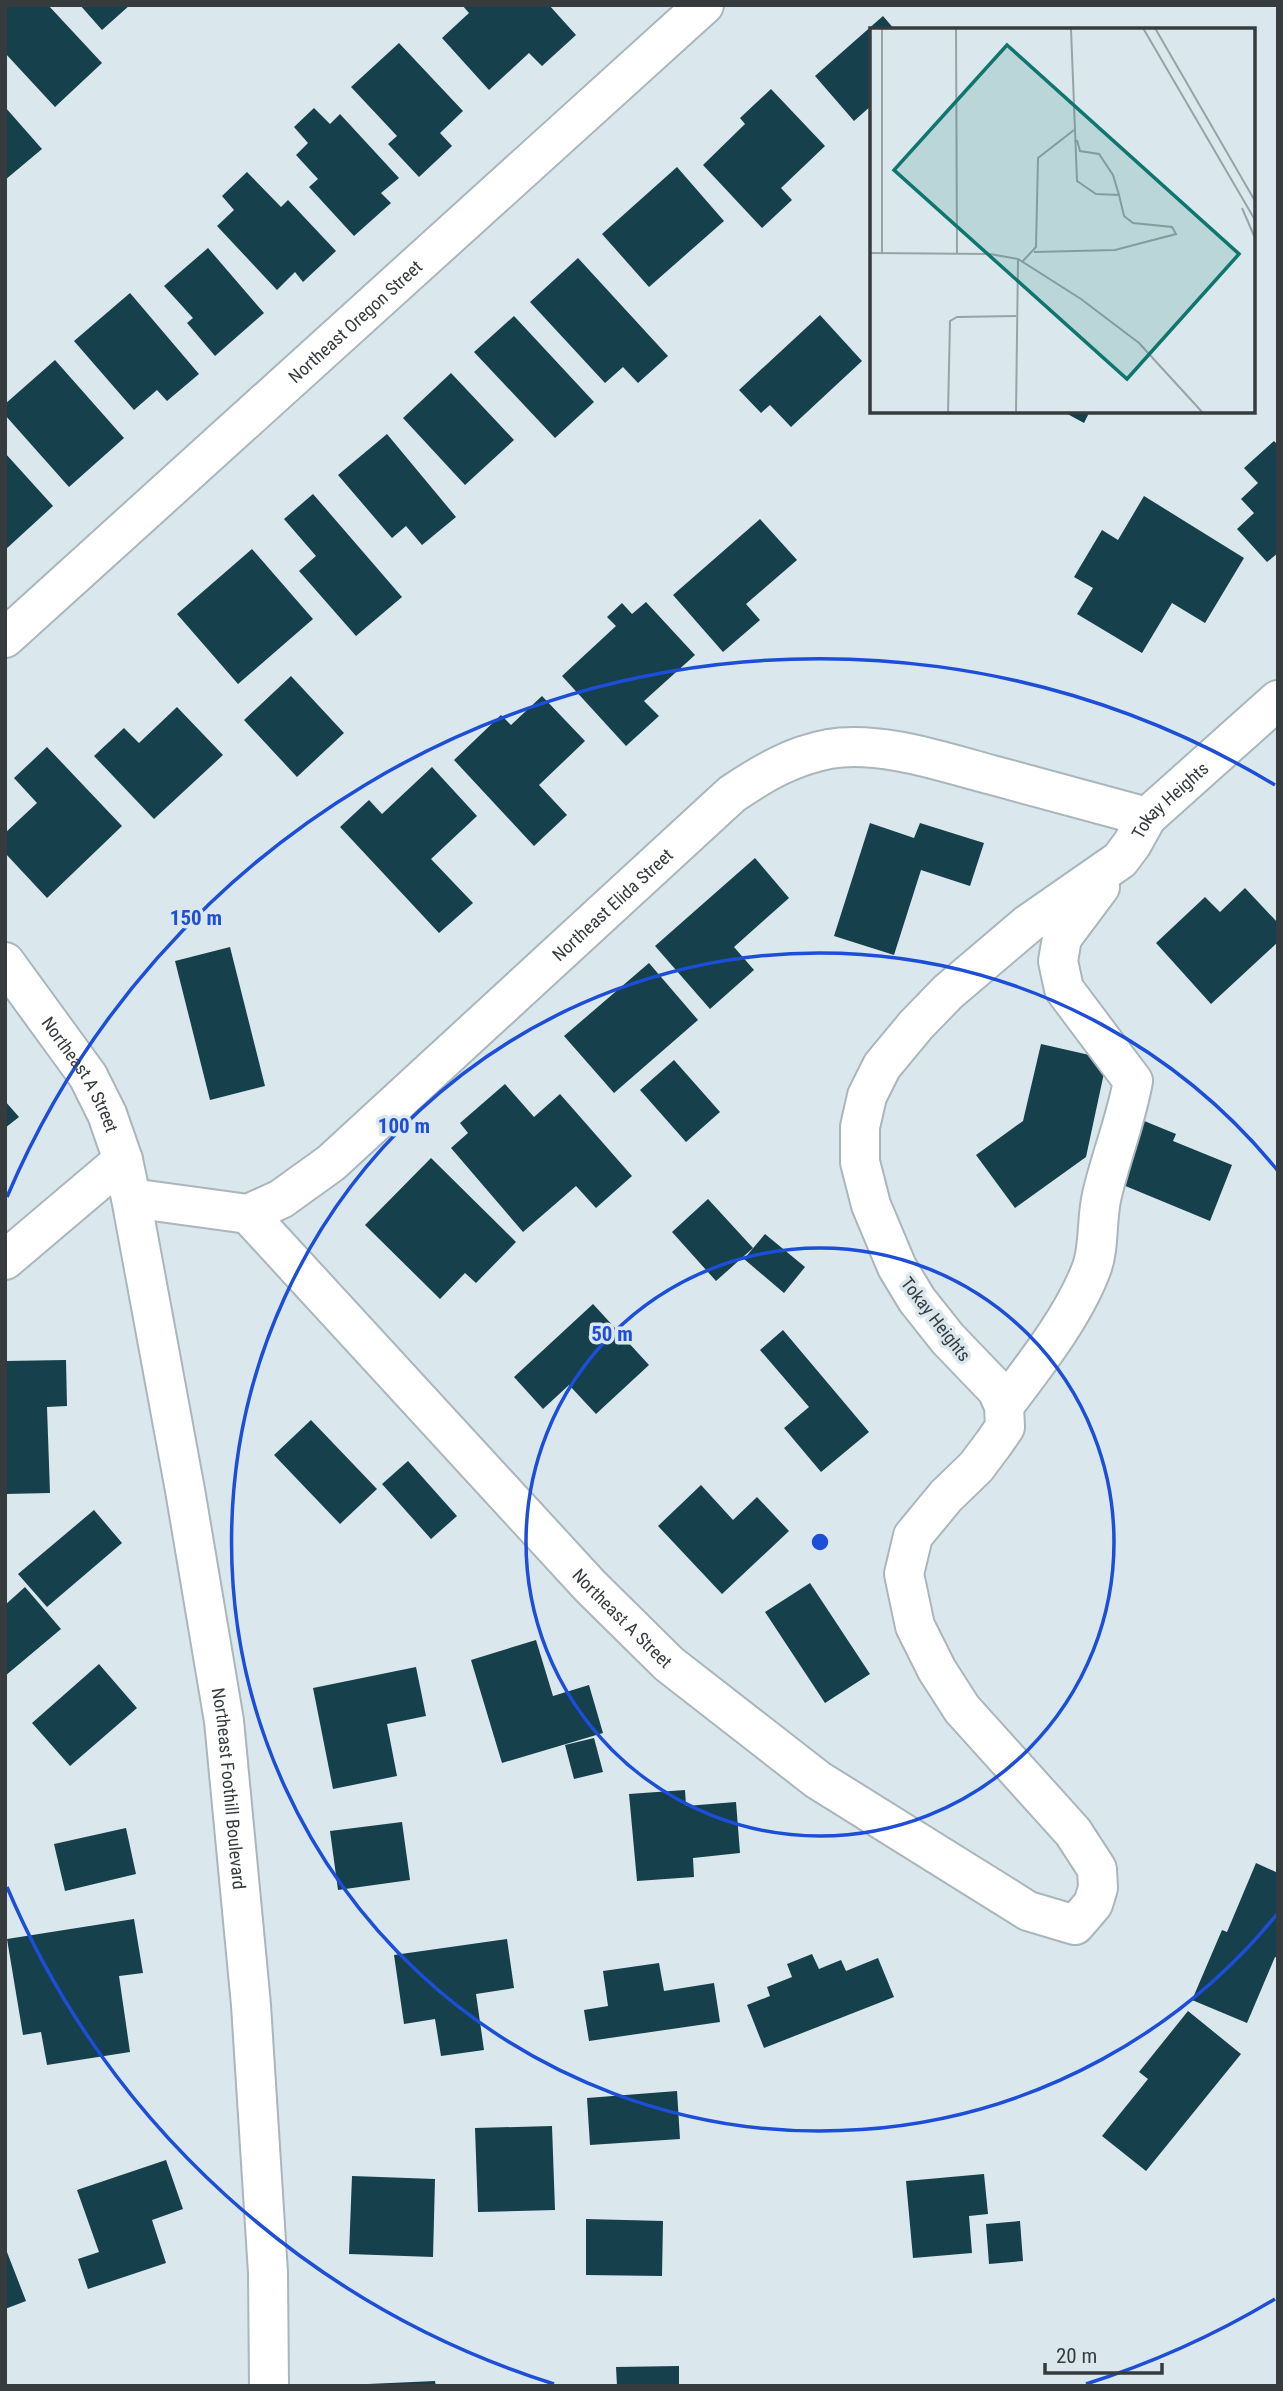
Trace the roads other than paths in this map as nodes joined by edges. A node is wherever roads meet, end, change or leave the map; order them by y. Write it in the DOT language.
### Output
graph roads {
  1 [pos="704,5"];
  2 [pos="5,638"];
  3 [pos="1278,701"];
  4 [pos="1147,817"];
  5 [pos="1119,860"];
  6 [pos="5,962"];
  7 [pos="122,1160"];
  8 [pos="131,1198"];
  9 [pos="248,1214"];
  10 [pos="5,1261"];
  11 [pos="1004,1406"];
  12 [pos="269,2386"];
  1 -- 2 [label="street, Northeast Oregon Street"];
  3 -- 4 [label="street, Tokay Heights"];
  4 -- 5 [label="street, Tokay Heights"];
  4 -- 9 [label="street, Northeast Elida Street"];
  5 -- 11 [label="street"];
  5 -- 11 [label="street, Tokay Heights"];
  6 -- 7 [label="street, Northeast A Street"];
  7 -- 8 [label="street, Northeast A Street"];
  7 -- 10 [label="street"];
  8 -- 9 [label="street"];
  8 -- 12 [label="street, Northeast Foothill Boulevard"];
  9 -- 11 [label="street, Northeast A Street"];
}
